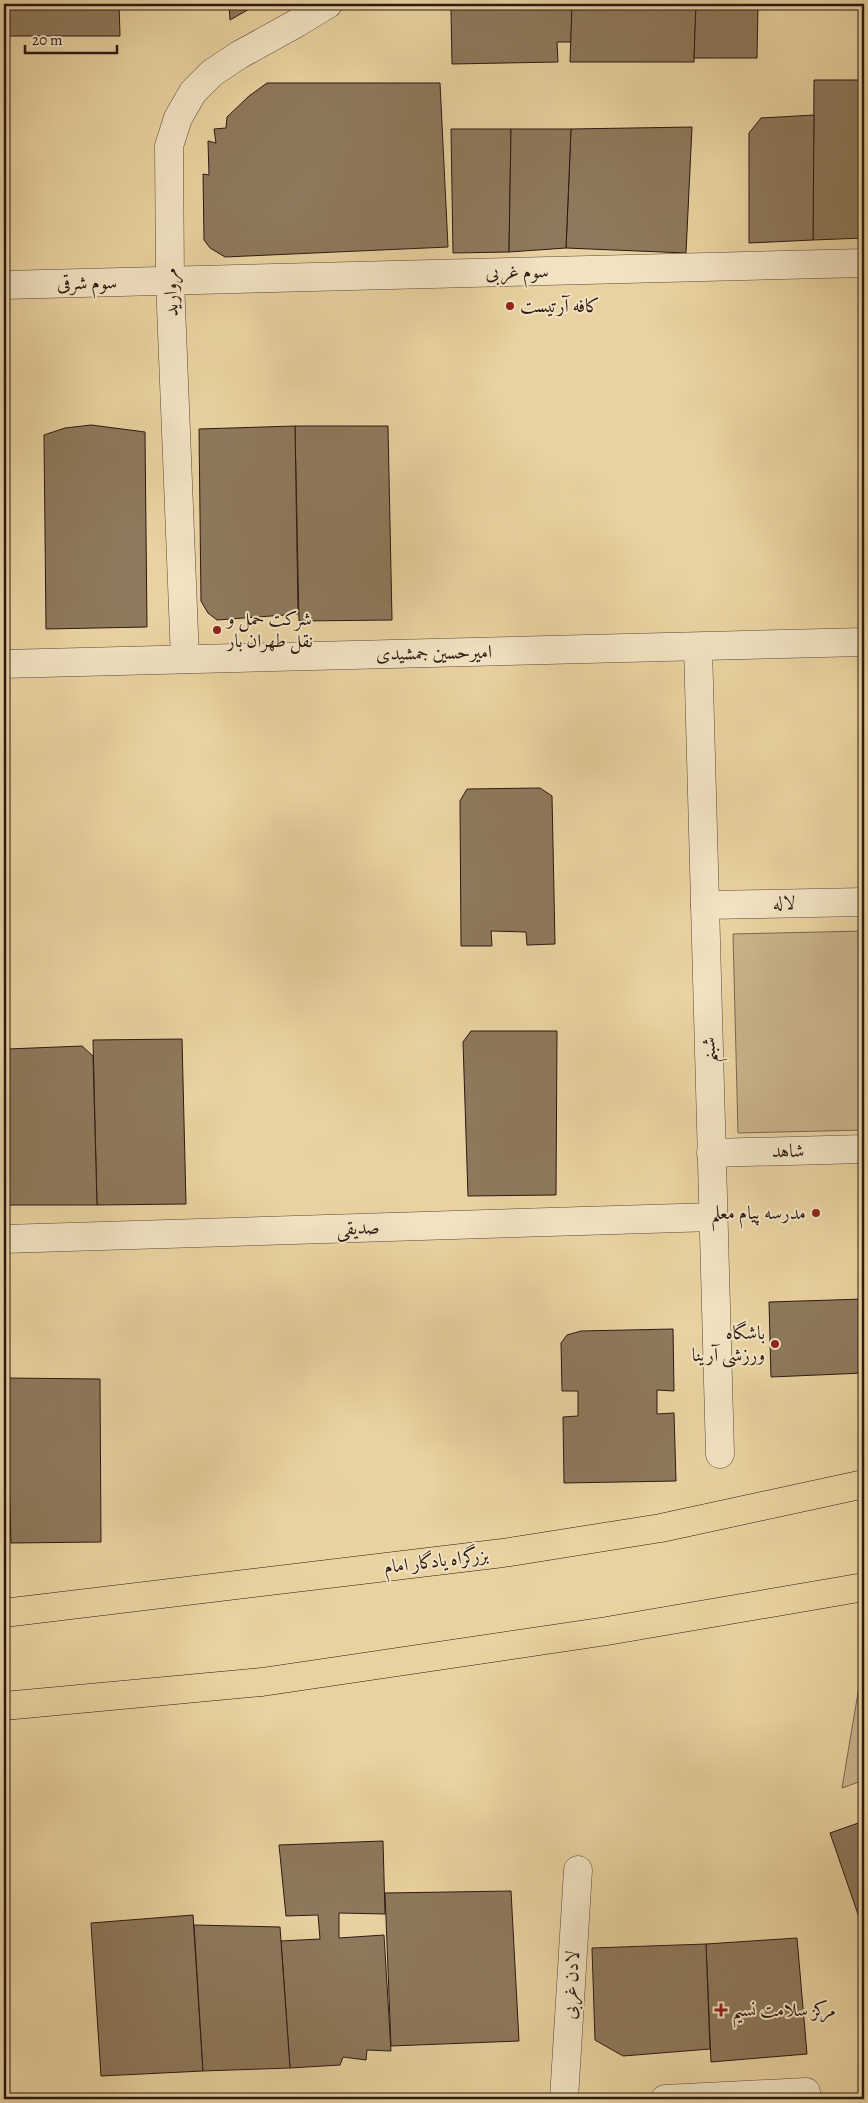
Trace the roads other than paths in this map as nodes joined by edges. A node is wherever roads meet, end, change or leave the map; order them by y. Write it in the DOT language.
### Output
graph roads {
  1 [pos="328,4"];
  2 [pos="864,263"];
  3 [pos="170,281"];
  4 [pos="4,285"];
  5 [pos="864,642"];
  6 [pos="698,647"];
  7 [pos="185,659"];
  8 [pos="4,664"];
  9 [pos="864,902"];
  10 [pos="704,905"];
  11 [pos="864,1149"];
  12 [pos="712,1153"];
  13 [pos="713,1217"];
  14 [pos="4,1239"];
  15 [pos="720,1454"];
  16 [pos="864,1484"];
  17 [pos="862,1588"];
  18 [pos="4,1613"];
  19 [pos="4,1706"];
  20 [pos="578,1870"];
  21 [pos="806,2092"];
  22 [pos="564,2099"];
  23 [pos="665,2099"];
  1 -- 3 [label="street, مروارید"];
  2 -- 3 [label="street, سوم غربی"];
  3 -- 4 [label="street, سوم شرقی"];
  3 -- 7 [label="street, مروارید"];
  5 -- 6 [label="street, امیرحسین جمشیدی"];
  6 -- 7 [label="street, امیرحسین جمشیدی"];
  6 -- 10 [label="street, شبنم"];
  7 -- 8 [label="street, امیرحسین جمشیدی"];
  9 -- 10 [label="street, لاله"];
  10 -- 12 [label="street, شبنم"];
  11 -- 12 [label="street, شاهد"];
  12 -- 13 [label="street, شبنم"];
  13 -- 14 [label="street, صدیقی"];
  13 -- 15 [label="street, شبنم"];
  16 -- 18 [label="highway, بزرگراه یادگار امام"];
  17 -- 19 [label="highway"];
  20 -- 22 [label="street, لادن غربی"];
  21 -- 23 [label="street"];
}
